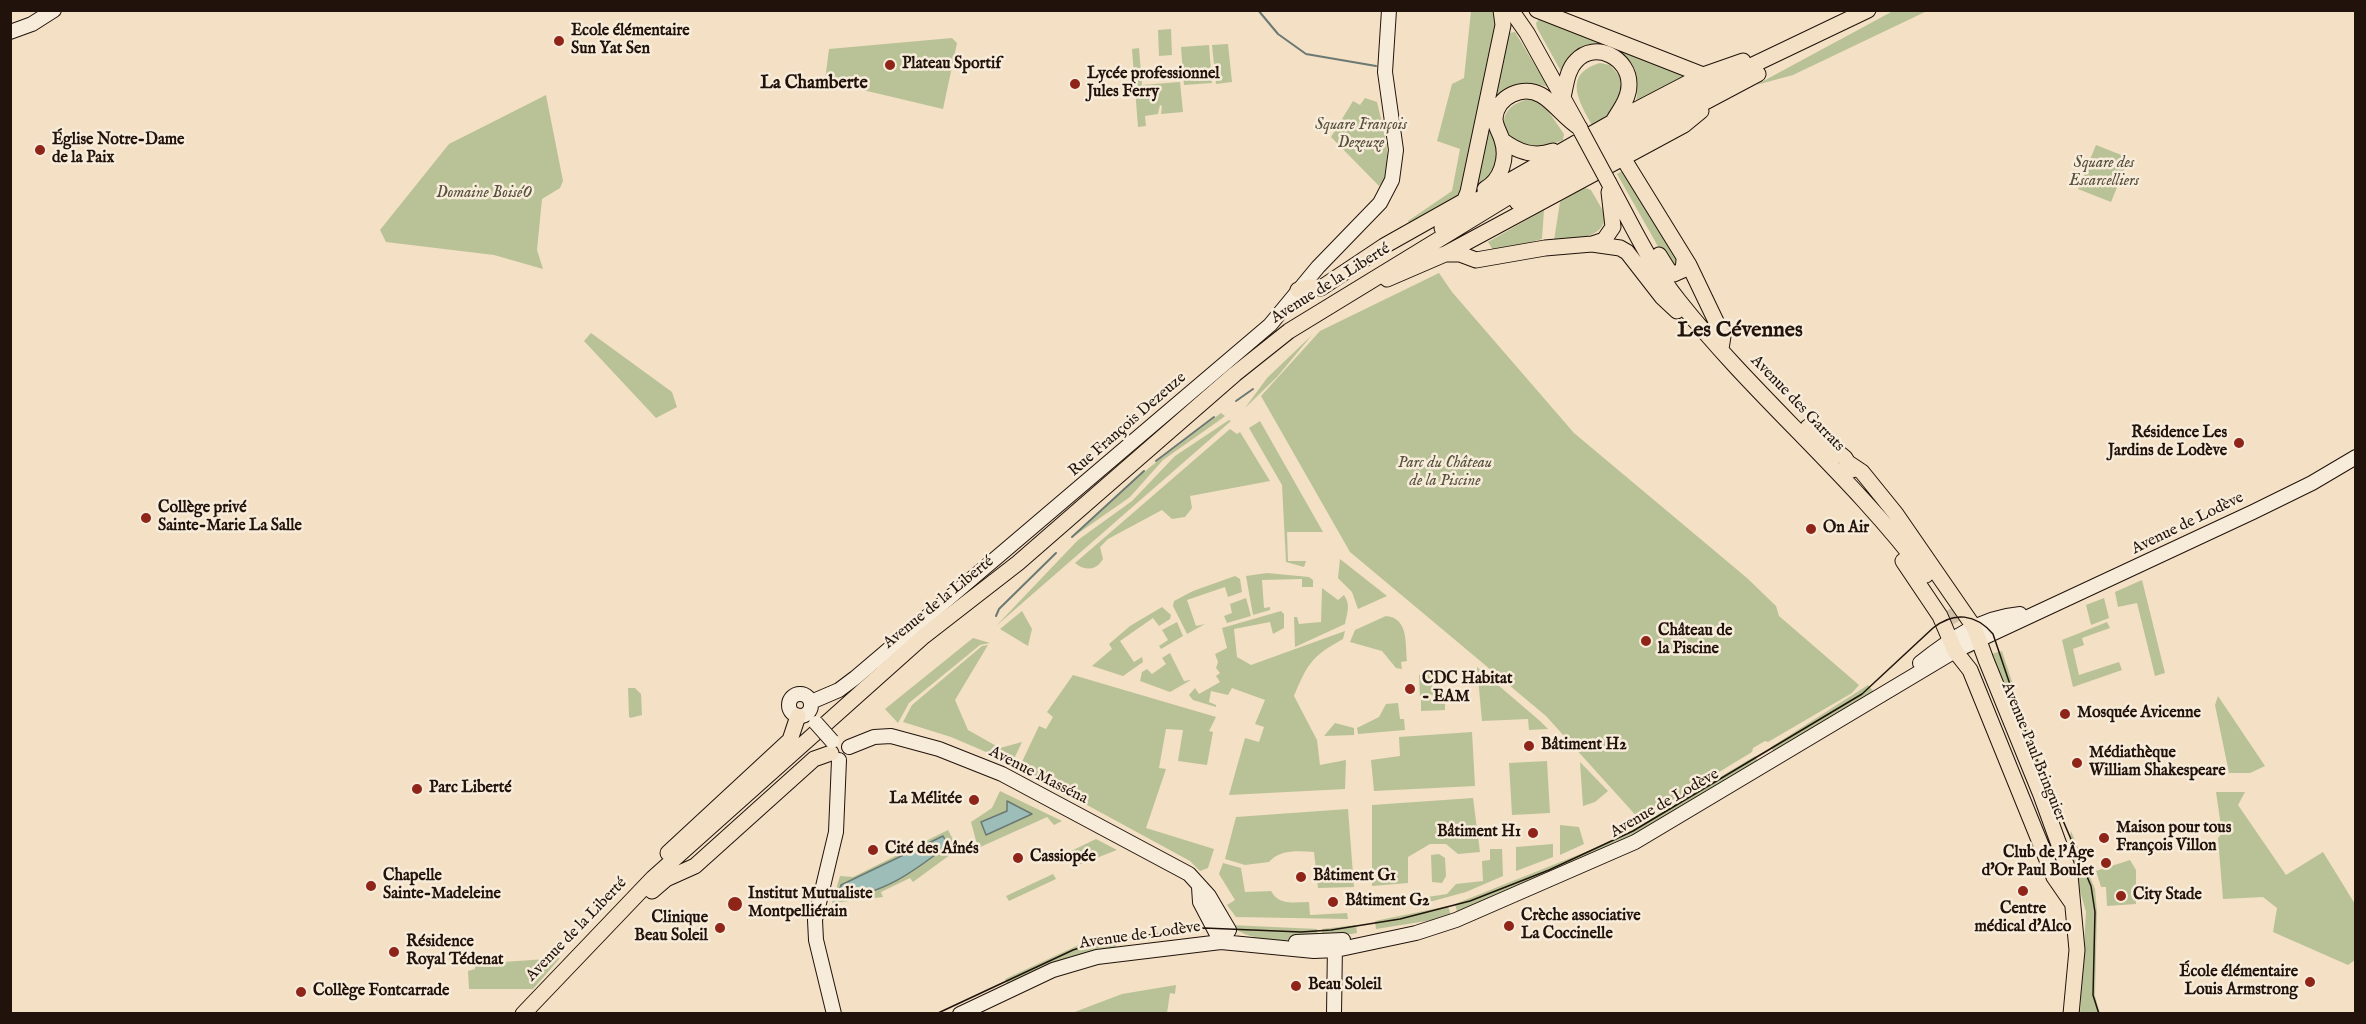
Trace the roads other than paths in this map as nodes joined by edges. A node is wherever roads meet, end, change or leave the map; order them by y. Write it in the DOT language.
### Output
graph roads {
  1 [pos="54,10"];
  2 [pos="1389,10"];
  3 [pos="1501,10"];
  4 [pos="1511,10"];
  5 [pos="1519,10"];
  6 [pos="1537,10"];
  7 [pos="1868,10"];
  8 [pos="1874,10"];
  9 [pos="10,32"];
  10 [pos="1527,33"];
  11 [pos="1781,47"];
  12 [pos="1703,75"];
  13 [pos="1557,99"];
  14 [pos="1710,99"];
  15 [pos="1611,123"];
  16 [pos="1502,140"];
  17 [pos="1570,146"];
  18 [pos="1623,158"];
  19 [pos="1609,183"];
  20 [pos="1462,206"];
  21 [pos="1632,225"];
  22 [pos="1484,233"];
  23 [pos="1592,244"];
  24 [pos="1441,248"];
  25 [pos="1408,257"];
  26 [pos="1491,259"];
  27 [pos="1684,260"];
  28 [pos="1298,290"];
  29 [pos="1342,297"];
  30 [pos="1699,325"];
  31 [pos="1720,349"];
  32 [pos="2355,457"];
  33 [pos="1839,464"];
  34 [pos="1948,610"];
  35 [pos="1977,633"];
  36 [pos="1953,645"];
  37 [pos="1972,653"];
  38 [pos="808,714"];
  39 [pos="834,749"];
  40 [pos="653,878"];
  41 [pos="2068,887"];
  42 [pos="615,915"];
  43 [pos="1225,936"];
  44 [pos="1336,946"];
  45 [pos="527,1010"];
  46 [pos="834,1014"];
  47 [pos="960,1014"];
  48 [pos="1334,1014"];
  49 [pos="2071,1014"];
  1 -- 9 [label="street"];
  2 -- 28 [label="street, Rue François Dezeuze"];
  3 -- 20 [label="main road"];
  4 -- 10 [label="main road"];
  5 -- 10 [label="main road"];
  6 -- 12 [label="main road"];
  7 -- 11 [label="main road, Avenue de la Liberté"];
  8 -- 14 [label="main road, Avenue de la Liberté"];
  10 -- 13 [label="main road"];
  11 -- 12 [label="main road, Avenue de la Liberté"];
  11 -- 24 [label="main road, Avenue de la Liberté"];
  12 -- 15 [label="main road, Avenue de la Liberté"];
  13 -- 15 [label="main road"];
  13 -- 16 [label="main road"];
  13 -- 19 [label="main road, Avenue des Garrats, bridge"];
  14 -- 18 [label="main road"];
  14 -- 24 [label="main road, Avenue de la Liberté"];
  15 -- 17 [label="main road, Avenue de la Liberté"];
  16 -- 17 [label="main road"];
  16 -- 20 [label="main road"];
  17 -- 20 [label="main road, Avenue de la Liberté"];
  18 -- 22 [label="main road"];
  18 -- 27 [label="main road"];
  19 -- 21 [label="main road, Avenue des Garrats"];
  19 -- 23 [label="main road"];
  20 -- 25 [label="main road, Avenue de la Liberté"];
  20 -- 28 [label="main road"];
  21 -- 27 [label="main road"];
  21 -- 30 [label="main road, Avenue des Garrats"];
  22 -- 24 [label="main road"];
  22 -- 26 [label="main road"];
  23 -- 26 [label="main road"];
  23 -- 30 [label="main road"];
  24 -- 25 [label="main road, Avenue de la Liberté"];
  24 -- 26 [label="main road"];
  24 -- 29 [label="main road"];
  25 -- 29 [label="main road, Avenue de la Liberté"];
  27 -- 31 [label="main road"];
  28 -- 38 [label="street, Rue François Dezeuze"];
  29 -- 40 [label="main road, Avenue de la Liberté"];
  30 -- 31 [label="main road, Avenue des Garrats"];
  31 -- 33 [label="main road, Avenue des Garrats"];
  32 -- 35 [label="street, Avenue de Lodève"];
  33 -- 34 [label="main road, Avenue des Garrats"];
  33 -- 35 [label="main road, Avenue Paul Bringuier"];
  33 -- 36 [label="main road"];
  35 -- 36 [label="street, Avenue de Lodève"];
  35 -- 41 [label="main road, Avenue Paul Bringuier"];
  36 -- 41 [label="main road"];
  36 -- 44 [label="street, Avenue de Lodève"];
  37 -- 41 [label="main road, Avenue Paul Bringuier"];
  38 -- 39 [label="street, bridge"];
  38 -- 40 [label="main road"];
  39 -- 42 [label="main road"];
  39 -- 43 [label="street, Avenue Masséna"];
  39 -- 46 [label="street"];
  40 -- 42 [label="main road, Avenue de la Liberté"];
  41 -- 49 [label="main road, Avenue Paul Bringuier"];
  42 -- 45 [label="main road, Avenue de la Liberté"];
  43 -- 44 [label="street, Avenue de Lodève"];
  43 -- 47 [label="street, Avenue de Lodève"];
  44 -- 48 [label="street"];
}
